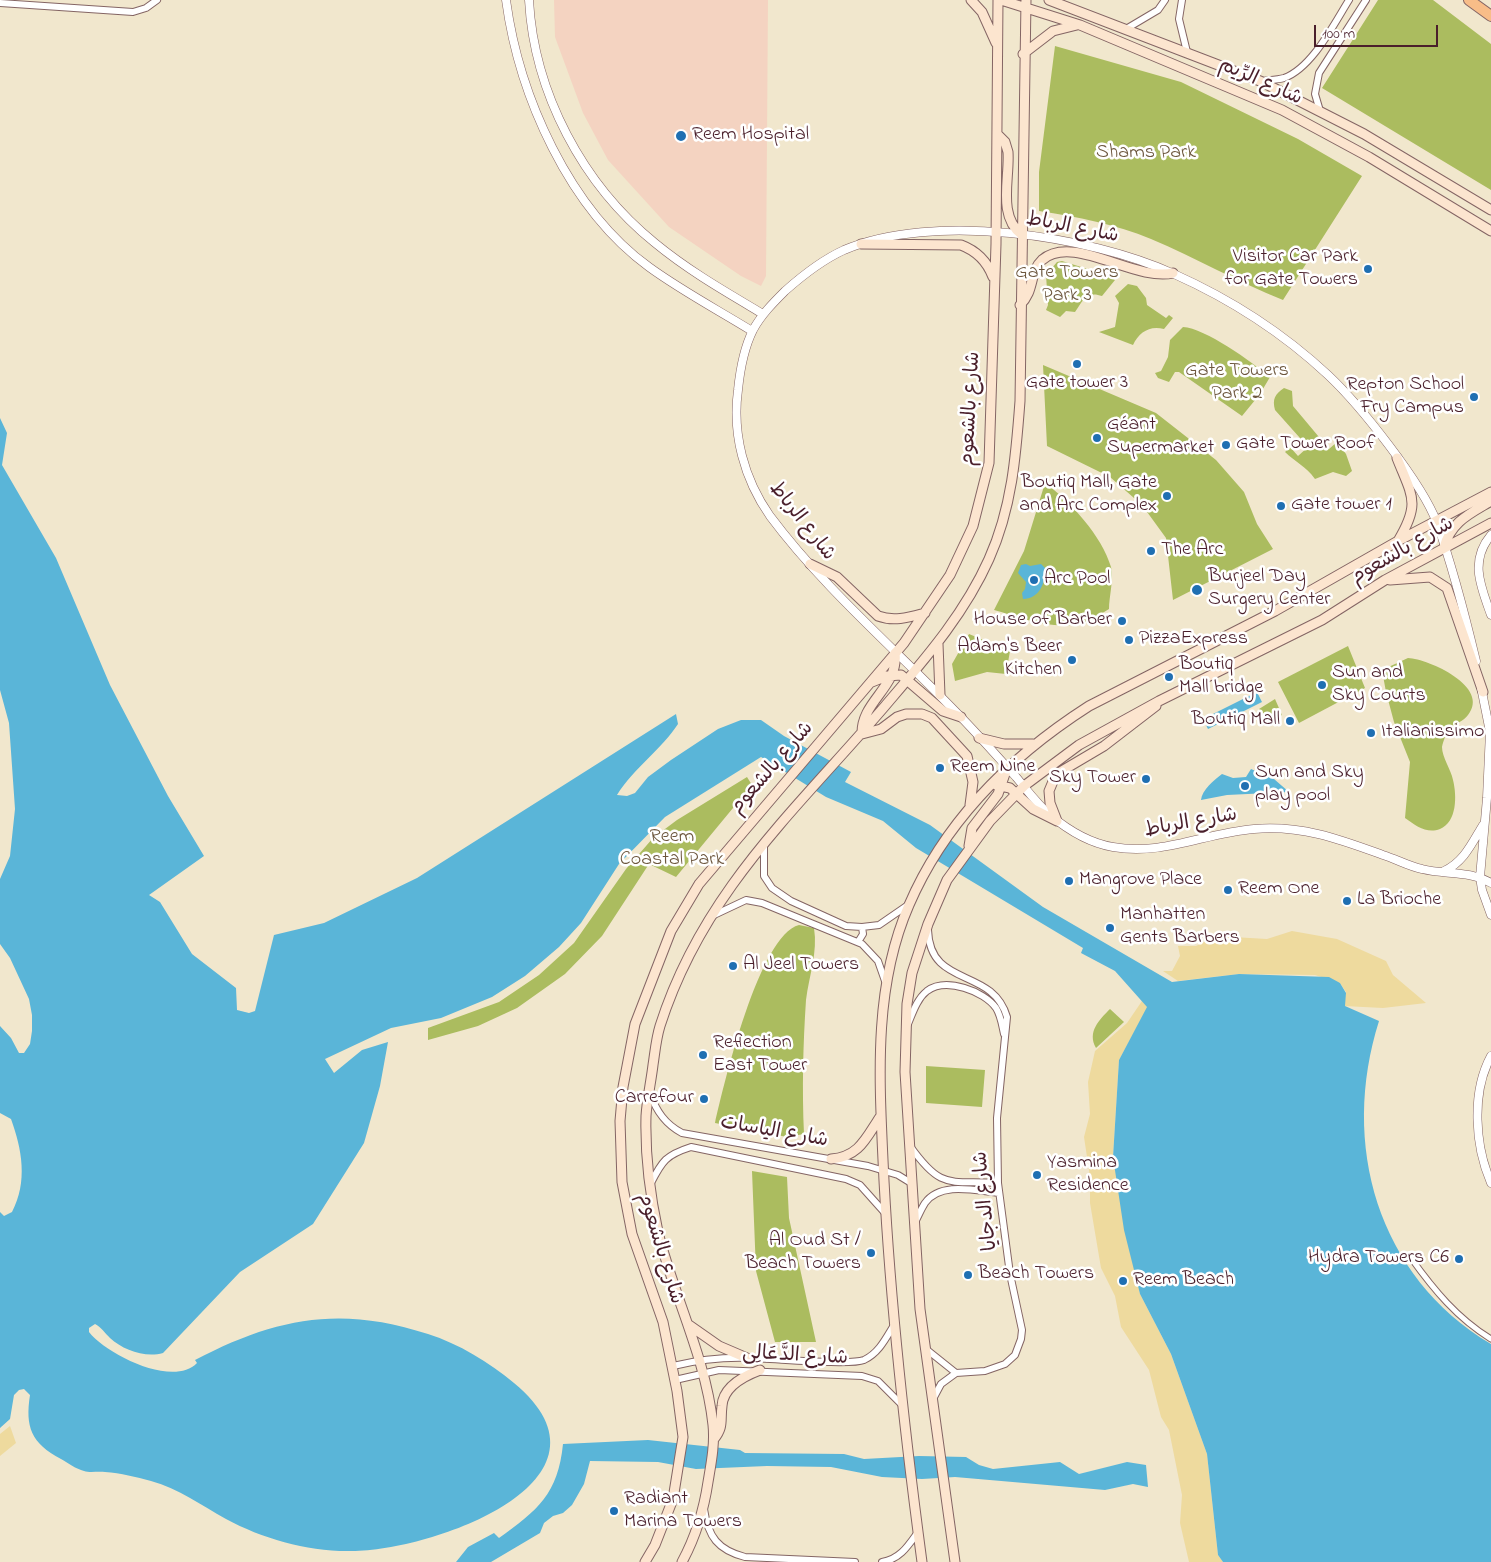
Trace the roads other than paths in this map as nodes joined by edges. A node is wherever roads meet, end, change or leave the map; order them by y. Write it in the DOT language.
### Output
graph roads {
  1 [pos="157,0"];
  2 [pos="506,0"];
  3 [pos="529,0"];
  4 [pos="971,0"];
  5 [pos="999,0"];
  6 [pos="1050,0"];
  7 [pos="1165,0"];
  8 [pos="1182,0"];
  9 [pos="1349,0"];
  10 [pos="1366,0"];
  11 [pos="1469,0"];
  12 [pos="0,3"];
  13 [pos="1063,3"];
  14 [pos="1025,4"];
  15 [pos="1491,16"];
  16 [pos="1080,25"];
  17 [pos="1126,29"];
  18 [pos="998,50"];
  19 [pos="1187,52"];
  20 [pos="1315,52"];
  21 [pos="1023,54"];
  22 [pos="1326,60"];
  23 [pos="1260,81"];
  24 [pos="1320,111"];
  25 [pos="998,135"];
  26 [pos="1491,210"];
  27 [pos="1491,231"];
  28 [pos="995,233"];
  29 [pos="1022,235"];
  30 [pos="861,244"];
  31 [pos="1173,273"];
  32 [pos="995,283"];
  33 [pos="1020,304"];
  34 [pos="763,314"];
  35 [pos="752,331"];
  36 [pos="1397,458"];
  37 [pos="1491,492"];
  38 [pos="1491,501"];
  39 [pos="1436,521"];
  40 [pos="1491,523"];
  41 [pos="1491,535"];
  42 [pos="1398,541"];
  43 [pos="1444,548"];
  44 [pos="810,564"];
  45 [pos="1385,580"];
  46 [pos="925,613"];
  47 [pos="1491,615"];
  48 [pos="938,644"];
  49 [pos="895,653"];
  50 [pos="892,675"];
  51 [pos="911,676"];
  52 [pos="868,685"];
  53 [pos="1482,692"];
  54 [pos="940,695"];
  55 [pos="1159,701"];
  56 [pos="961,716"];
  57 [pos="862,734"];
  58 [pos="980,738"];
  59 [pos="1033,744"];
  60 [pos="1007,767"];
  61 [pos="1002,785"];
  62 [pos="1024,786"];
  63 [pos="983,791"];
  64 [pos="1017,793"];
  65 [pos="970,805"];
  66 [pos="1057,821"];
  67 [pos="1484,824"];
  68 [pos="764,841"];
  69 [pos="969,846"];
  70 [pos="1444,871"];
  71 [pos="1480,877"];
  72 [pos="1491,883"];
  73 [pos="909,904"];
  74 [pos="1491,914"];
  75 [pos="709,918"];
  76 [pos="928,924"];
  77 [pos="862,928"];
  78 [pos="858,942"];
  79 [pos="886,983"];
  80 [pos="906,1027"];
  81 [pos="1005,1038"];
  82 [pos="1491,1056"];
  83 [pos="650,1091"];
  84 [pos="880,1117"];
  85 [pos="909,1145"];
  86 [pos="831,1159"];
  87 [pos="883,1170"];
  88 [pos="911,1183"];
  89 [pos="998,1183"];
  90 [pos="1491,1183"];
  91 [pos="651,1184"];
  92 [pos="999,1193"];
  93 [pos="885,1213"];
  94 [pos="914,1225"];
  95 [pos="1411,1258"];
  96 [pos="688,1324"];
  97 [pos="894,1325"];
  98 [pos="1491,1339"];
  99 [pos="925,1349"];
  100 [pos="747,1358"];
  101 [pos="699,1360"];
  102 [pos="673,1366"];
  103 [pos="760,1370"];
  104 [pos="702,1373"];
  105 [pos="956,1374"];
  106 [pos="675,1380"];
  107 [pos="932,1402"];
  108 [pos="903,1406"];
  109 [pos="714,1439"];
  110 [pos="704,1505"];
  111 [pos="918,1532"];
  112 [pos="645,1562"];
  113 [pos="682,1562"];
  114 [pos="855,1562"];
  115 [pos="882,1562"];
  116 [pos="922,1562"];
  117 [pos="955,1562"];
  1 -- 12 [label="street"];
  2 -- 35 [label="street"];
  3 -- 34 [label="street"];
  4 -- 18 [label="main road"];
  5 -- 14 [label="main road, شارع الرِّيم"];
  5 -- 18 [label="main road, شارع بالشعوم"];
  6 -- 13 [label="main road, شارع الرِّيم"];
  7 -- 17 [label="street"];
  8 -- 19 [label="street"];
  9 -- 20 [label="street"];
  10 -- 22 [label="street"];
  11 -- 15 [label="main road"];
  13 -- 17 [label="main road, شارع الرِّيم"];
  14 -- 16 [label="main road, شارع الرِّيم"];
  14 -- 21 [label="main road, شارع بالشعوم"];
  16 -- 21 [label="main road"];
  16 -- 27 [label="main road, شارع الرِّيم"];
  17 -- 19 [label="main road, شارع الرِّيم"];
  18 -- 25 [label="main road, شارع بالشعوم"];
  19 -- 23 [label="main road, شارع الرِّيم"];
  20 -- 22 [label="street"];
  20 -- 23 [label="street"];
  21 -- 29 [label="main road, شارع بالشعوم"];
  22 -- 24 [label="street"];
  23 -- 24 [label="main road, شارع الرِّيم"];
  24 -- 26 [label="main road, شارع الرِّيم"];
  25 -- 28 [label="main road, شارع بالشعوم"];
  25 -- 29 [label="main road"];
  28 -- 29 [label="street, شارع الرباط"];
  28 -- 30 [label="street, شارع الرباط"];
  28 -- 32 [label="main road, شارع بالشعوم"];
  29 -- 31 [label="street, شارع الرباط"];
  29 -- 33 [label="main road, شارع بالشعوم"];
  30 -- 32 [label="main road"];
  30 -- 34 [label="street, شارع الرباط"];
  31 -- 33 [label="main road"];
  31 -- 36 [label="street, شارع الرباط"];
  32 -- 46 [label="main road, شارع بالشعوم"];
  33 -- 48 [label="main road, شارع بالشعوم"];
  34 -- 35 [label="street, شارع الرباط"];
  35 -- 44 [label="street, شارع الرباط"];
  36 -- 39 [label="street, شارع الرباط"];
  36 -- 42 [label="main road"];
  37 -- 39 [label="main road, شارع بالشعوم"];
  38 -- 43 [label="main road"];
  39 -- 42 [label="main road, شارع بالشعوم"];
  39 -- 43 [label="street, شارع الرباط"];
  40 -- 43 [label="main road, شارع بالشعوم"];
  41 -- 47 [label="street"];
  42 -- 59 [label="main road, شارع بالشعوم"];
  43 -- 45 [label="main road, شارع بالشعوم"];
  43 -- 53 [label="street, شارع الرباط"];
  44 -- 46 [label="main road"];
  44 -- 49 [label="street, شارع الرباط"];
  45 -- 53 [label="main road"];
  45 -- 55 [label="main road, شارع بالشعوم"];
  46 -- 49 [label="main road, شارع بالشعوم"];
  48 -- 51 [label="main road, شارع بالشعوم"];
  48 -- 54 [label="main road"];
  49 -- 50 [label="main road"];
  49 -- 51 [label="street, شارع الرباط"];
  49 -- 52 [label="main road, شارع بالشعوم"];
  50 -- 51 [label="main road"];
  50 -- 52 [label="main road"];
  50 -- 57 [label="main road"];
  51 -- 54 [label="street, شارع الرباط"];
  51 -- 56 [label="main road"];
  51 -- 57 [label="main road, شارع بالشعوم"];
  52 -- 102 [label="main road, شارع بالشعوم"];
  53 -- 67 [label="street, شارع الرباط"];
  54 -- 56 [label="street, شارع الرباط"];
  55 -- 62 [label="main road, شارع بالشعوم"];
  55 -- 66 [label="main road"];
  56 -- 58 [label="street, شارع الرباط"];
  57 -- 65 [label="main road"];
  57 -- 68 [label="main road, شارع بالشعوم"];
  58 -- 59 [label="main road"];
  58 -- 60 [label="street, شارع الرباط"];
  59 -- 60 [label="main road, شارع بالشعوم"];
  60 -- 61 [label="main road"];
  60 -- 62 [label="street, شارع الرباط"];
  60 -- 63 [label="main road, شارع بالشعوم"];
  61 -- 63 [label="main road"];
  61 -- 64 [label="main road"];
  61 -- 69 [label="main road"];
  62 -- 64 [label="main road, شارع بالشعوم"];
  62 -- 66 [label="street, شارع الرباط"];
  63 -- 65 [label="main road, شارع بالشعوم"];
  64 -- 66 [label="main road"];
  64 -- 69 [label="main road, شارع بالشعوم"];
  65 -- 73 [label="main road, شارع بالشعوم"];
  66 -- 70 [label="street, شارع الرباط"];
  67 -- 70 [label="street"];
  67 -- 71 [label="street, شارع الرباط"];
  68 -- 75 [label="main road, شارع بالشعوم"];
  68 -- 77 [label="street"];
  69 -- 76 [label="main road, شارع بالشعوم"];
  70 -- 71 [label="street, شارع الرباط"];
  71 -- 72 [label="street, شارع الرباط"];
  71 -- 74 [label="street, شارع الرباط"];
  73 -- 77 [label="street"];
  73 -- 79 [label="main road, شارع بالشعوم"];
  75 -- 78 [label="street"];
  75 -- 83 [label="main road, شارع بالشعوم"];
  76 -- 80 [label="main road, شارع بالشعوم"];
  76 -- 81 [label="street, شارع الدجايا"];
  77 -- 78 [label="street"];
  78 -- 79 [label="street"];
  79 -- 84 [label="main road, شارع بالشعوم"];
  80 -- 81 [label="street, شارع الدجايا"];
  80 -- 85 [label="main road, شارع بالشعوم"];
  81 -- 89 [label="street, شارع الدجايا"];
  82 -- 90 [label="street"];
  83 -- 86 [label="street, شارع الياسات"];
  83 -- 91 [label="main road, شارع بالشعوم"];
  84 -- 86 [label="main road"];
  84 -- 87 [label="main road, شارع بالشعوم"];
  85 -- 88 [label="main road, شارع بالشعوم"];
  85 -- 89 [label="street"];
  86 -- 87 [label="street, شارع الياسات"];
  87 -- 88 [label="street, شارع الياسات"];
  87 -- 93 [label="main road, شارع بالشعوم"];
  88 -- 94 [label="main road, شارع بالشعوم"];
  89 -- 92 [label="street, شارع الدجايا"];
  91 -- 93 [label="street, شارع الياسات"];
  91 -- 96 [label="main road, شارع بالشعوم"];
  92 -- 94 [label="street"];
  92 -- 105 [label="street, شارع الدجايا"];
  93 -- 97 [label="main road, شارع بالشعوم"];
  94 -- 99 [label="main road, شارع بالشعوم"];
  95 -- 98 [label="street"];
  96 -- 100 [label="main road"];
  96 -- 101 [label="main road, شارع بالشعوم"];
  97 -- 100 [label="street, شارع الدَّعَالِى"];
  97 -- 108 [label="main road, شارع بالشعوم"];
  99 -- 105 [label="street"];
  99 -- 107 [label="main road, شارع بالشعوم"];
  100 -- 101 [label="street, شارع الدَّعَالِى"];
  101 -- 102 [label="street, شارع الدَّعَالِى"];
  101 -- 104 [label="main road, شارع بالشعوم"];
  102 -- 106 [label="main road, شارع بالشعوم"];
  103 -- 104 [label="street, شارع الدَّعَالِى"];
  103 -- 108 [label="street, شارع الدَّعَالِى"];
  103 -- 109 [label="main road"];
  104 -- 106 [label="street, شارع الدَّعَالِى"];
  104 -- 109 [label="main road, شارع بالشعوم"];
  105 -- 107 [label="street"];
  106 -- 112 [label="main road, شارع بالشعوم"];
  107 -- 117 [label="main road, شارع بالشعوم"];
  108 -- 111 [label="main road, شارع بالشعوم"];
  109 -- 110 [label="main road, شارع بالشعوم"];
  110 -- 113 [label="main road, شارع بالشعوم"];
  110 -- 114 [label="street"];
  111 -- 115 [label="street"];
  111 -- 116 [label="main road, شارع بالشعوم"];
}
